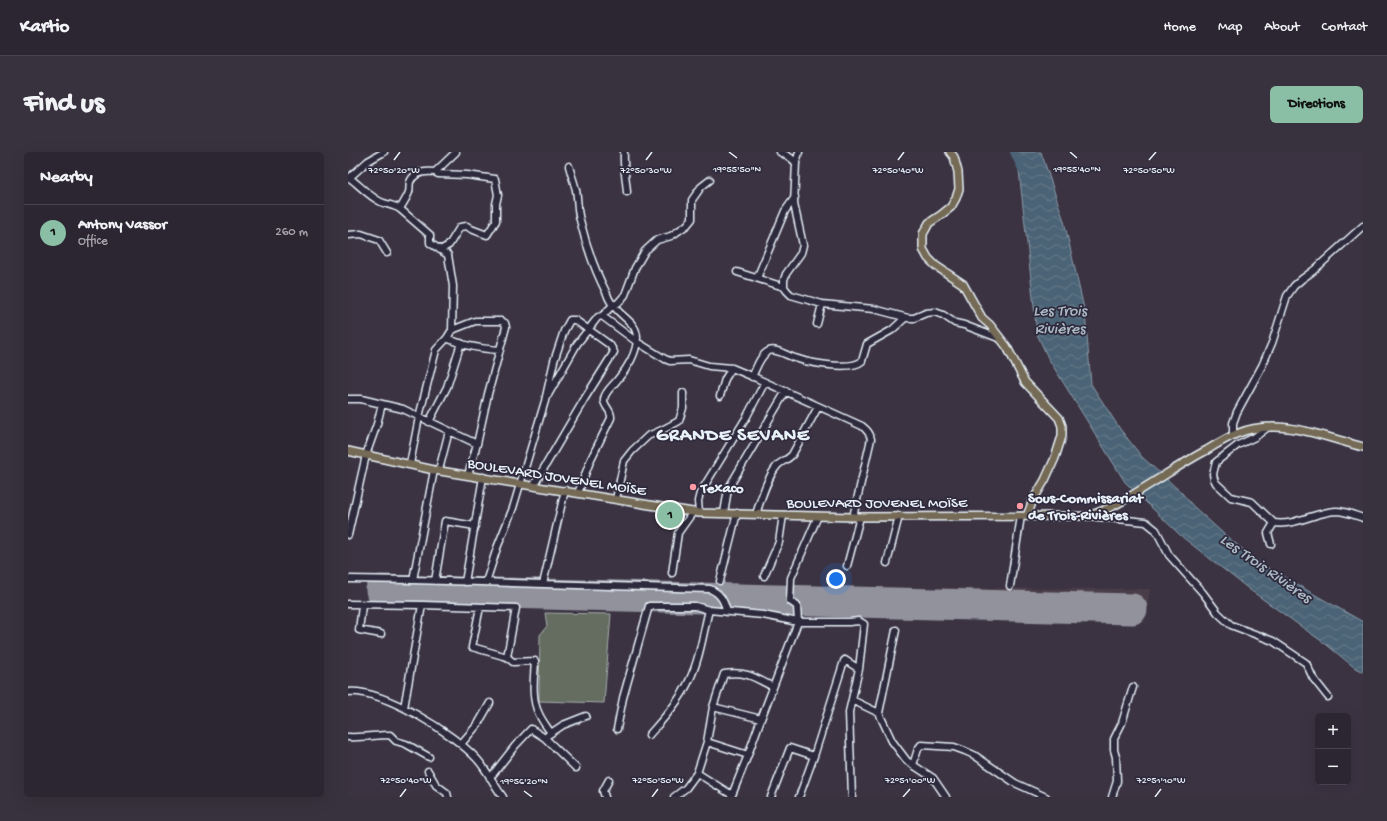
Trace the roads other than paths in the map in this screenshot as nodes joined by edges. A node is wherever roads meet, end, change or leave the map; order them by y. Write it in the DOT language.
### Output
graph roads {
  1 [pos="384,152"];
  2 [pos="456,152"];
  3 [pos="624,152"];
  4 [pos="780,152"];
  5 [pos="799,152"];
  6 [pos="950,152"];
  7 [pos="796,163"];
  8 [pos="569,166"];
  9 [pos="435,172"];
  10 [pos="349,178"];
  11 [pos="710,180"];
  12 [pos="627,192"];
  13 [pos="795,197"];
  14 [pos="400,209"];
  15 [pos="1363,226"];
  16 [pos="348,235"];
  17 [pos="440,250"];
  18 [pos="387,253"];
  19 [pos="737,272"];
  20 [pos="757,278"];
  21 [pos="784,286"];
  22 [pos="822,304"];
  23 [pos="613,305"];
  24 [pos="602,316"];
  25 [pos="905,318"];
  26 [pos="817,324"];
  27 [pos="588,329"];
  28 [pos="452,330"];
  29 [pos="447,338"];
  30 [pos="1001,339"];
  31 [pos="636,342"];
  32 [pos="462,343"];
  33 [pos="500,350"];
  34 [pos="732,368"];
  35 [pos="752,377"];
  36 [pos="765,382"];
  37 [pos="786,391"];
  38 [pos="684,393"];
  39 [pos="720,396"];
  40 [pos="348,399"];
  41 [pos="545,401"];
  42 [pos="382,404"];
  43 [pos="818,407"];
  44 [pos="419,417"];
  45 [pos="429,422"];
  46 [pos="1268,427"];
  47 [pos="449,431"];
  48 [pos="1233,435"];
  49 [pos="477,444"];
  50 [pos="1363,447"];
  51 [pos="348,451"];
  52 [pos="366,455"];
  53 [pos="410,464"];
  54 [pos="436,470"];
  55 [pos="468,475"];
  56 [pos="483,477"];
  57 [pos="520,483"];
  58 [pos="534,485"];
  59 [pos="565,490"];
  60 [pos="578,493"];
  61 [pos="616,499"];
  62 [pos="696,512"];
  63 [pos="724,513"];
  64 [pos="737,514"];
  65 [pos="756,514"];
  66 [pos="783,515"];
  67 [pos="818,516"];
  68 [pos="899,516"];
  69 [pos="1024,516"];
  70 [pos="1088,516"];
  71 [pos="856,517"];
  72 [pos="1363,518"];
  73 [pos="1274,523"];
  74 [pos="474,526"];
  75 [pos="348,535"];
  76 [pos="1271,544"];
  77 [pos="887,563"];
  78 [pos="847,566"];
  79 [pos="672,572"];
  80 [pos="764,576"];
  81 [pos="348,579"];
  82 [pos="413,580"];
  83 [pos="434,581"];
  84 [pos="720,581"];
  85 [pos="465,582"];
  86 [pos="486,582"];
  87 [pos="543,584"];
  88 [pos="1010,586"];
  89 [pos="348,604"];
  90 [pos="422,605"];
  91 [pos="362,606"];
  92 [pos="480,607"];
  93 [pos="709,610"];
  94 [pos="728,612"];
  95 [pos="798,622"];
  96 [pos="896,630"];
  97 [pos="381,634"];
  98 [pos="507,657"];
  99 [pos="859,669"];
  100 [pos="773,687"];
  101 [pos="1133,687"];
  102 [pos="348,692"];
  103 [pos="1328,697"];
  104 [pos="852,700"];
  105 [pos="490,704"];
  106 [pos="713,706"];
  107 [pos="404,708"];
  108 [pos="879,713"];
  109 [pos="586,716"];
  110 [pos="761,719"];
  111 [pos="617,729"];
  112 [pos="551,733"];
  113 [pos="649,735"];
  114 [pos="348,737"];
  115 [pos="545,738"];
  116 [pos="707,742"];
  117 [pos="461,744"];
  118 [pos="748,755"];
  119 [pos="814,756"];
  120 [pos="429,757"];
  121 [pos="913,765"];
  122 [pos="576,768"];
  123 [pos="428,771"];
  124 [pos="697,773"];
  125 [pos="490,778"];
  126 [pos="609,780"];
  127 [pos="732,796"];
  128 [pos="448,797"];
  129 [pos="503,797"];
  130 [pos="605,797"];
  131 [pos="674,797"];
  132 [pos="772,797"];
  133 [pos="799,797"];
  134 [pos="852,797"];
  135 [pos="946,797"];
  136 [pos="1046,797"];
  137 [pos="1112,797"];
  1 -- 10 [label="street"];
  2 -- 9 [label="street"];
  3 -- 12 [label="street"];
  4 -- 7 [label="street"];
  5 -- 7 [label="street"];
  6 -- 30 [label="main road"];
  7 -- 13 [label="street"];
  8 -- 23 [label="street"];
  9 -- 14 [label="street"];
  9 -- 17 [label="street"];
  10 -- 14 [label="street"];
  11 -- 23 [label="street"];
  13 -- 20 [label="street"];
  13 -- 21 [label="street"];
  14 -- 17 [label="street"];
  15 -- 48 [label="street"];
  16 -- 18 [label="street"];
  17 -- 28 [label="street"];
  19 -- 20 [label="street"];
  20 -- 21 [label="street"];
  21 -- 22 [label="street"];
  22 -- 25 [label="street"];
  22 -- 26 [label="street"];
  23 -- 24 [label="street"];
  23 -- 31 [label="street"];
  24 -- 27 [label="street"];
  24 -- 31 [label="street"];
  25 -- 30 [label="street"];
  25 -- 35 [label="street"];
  27 -- 41 [label="street"];
  27 -- 41 [label="street"];
  27 -- 58 [label="street"];
  28 -- 29 [label="street"];
  28 -- 33 [label="street"];
  29 -- 32 [label="street"];
  29 -- 44 [label="street"];
  30 -- 69 [label="main road"];
  31 -- 34 [label="street"];
  31 -- 60 [label="street"];
  32 -- 33 [label="street"];
  32 -- 45 [label="street"];
  33 -- 49 [label="street"];
  34 -- 35 [label="street"];
  34 -- 39 [label="street"];
  35 -- 36 [label="street"];
  36 -- 37 [label="street"];
  36 -- 62 [label="street"];
  37 -- 43 [label="street"];
  37 -- 63 [label="street"];
  38 -- 61 [label="street"];
  40 -- 42 [label="street"];
  41 -- 57 [label="street"];
  42 -- 44 [label="street"];
  42 -- 52 [label="street"];
  43 -- 65 [label="street"];
  43 -- 71 [label="street"];
  44 -- 45 [label="street"];
  44 -- 53 [label="street"];
  45 -- 47 [label="street"];
  46 -- 48 [label="main road"];
  46 -- 50 [label="main road"];
  46 -- 73 [label="street"];
  47 -- 49 [label="street"];
  47 -- 54 [label="street"];
  48 -- 70 [label="main road"];
  49 -- 55 [label="street"];
  51 -- 52 [label="main road, BOULEVARD JOVENEL MOÏSE"];
  52 -- 53 [label="main road, BOULEVARD JOVENEL MOÏSE"];
  52 -- 75 [label="street"];
  53 -- 54 [label="main road, BOULEVARD JOVENEL MOÏSE"];
  54 -- 55 [label="main road, BOULEVARD JOVENEL MOÏSE"];
  54 -- 82 [label="street"];
  55 -- 56 [label="main road, BOULEVARD JOVENEL MOÏSE"];
  56 -- 57 [label="main road, BOULEVARD JOVENEL MOÏSE"];
  56 -- 74 [label="street"];
  57 -- 58 [label="main road, BOULEVARD JOVENEL MOÏSE"];
  57 -- 86 [label="street"];
  58 -- 59 [label="main road, BOULEVARD JOVENEL MOÏSE"];
  59 -- 60 [label="main road, BOULEVARD JOVENEL MOÏSE"];
  59 -- 87 [label="street"];
  60 -- 61 [label="main road, BOULEVARD JOVENEL MOÏSE"];
  61 -- 62 [label="main road, BOULEVARD JOVENEL MOÏSE"];
  62 -- 63 [label="main road, BOULEVARD JOVENEL MOÏSE"];
  62 -- 79 [label="street"];
  63 -- 64 [label="main road, BOULEVARD JOVENEL MOÏSE"];
  64 -- 65 [label="main road, BOULEVARD JOVENEL MOÏSE"];
  64 -- 84 [label="street"];
  65 -- 66 [label="main road, BOULEVARD JOVENEL MOÏSE"];
  66 -- 67 [label="main road, BOULEVARD JOVENEL MOÏSE"];
  66 -- 80 [label="street"];
  67 -- 71 [label="main road, BOULEVARD JOVENEL MOÏSE"];
  67 -- 95 [label="street"];
  68 -- 69 [label="main road, BOULEVARD JOVENEL MOÏSE"];
  68 -- 71 [label="main road, BOULEVARD JOVENEL MOÏSE"];
  68 -- 77 [label="street"];
  69 -- 70 [label="main road, BOULEVARD JOVENEL MOÏSE"];
  69 -- 88 [label="street"];
  70 -- 103 [label="street"];
  71 -- 78 [label="street"];
  72 -- 73 [label="street"];
  73 -- 76 [label="street"];
  74 -- 83 [label="street"];
  74 -- 85 [label="street"];
  81 -- 82 [label="street"];
  82 -- 83 [label="street"];
  83 -- 85 [label="street"];
  85 -- 86 [label="street"];
  86 -- 87 [label="street"];
  87 -- 94 [label="street"];
  89 -- 91 [label="street"];
  90 -- 91 [label="street"];
  90 -- 92 [label="street"];
  90 -- 107 [label="street"];
  91 -- 97 [label="street"];
  92 -- 98 [label="street"];
  92 -- 98 [label="street"];
  93 -- 94 [label="street"];
  93 -- 111 [label="street"];
  93 -- 113 [label="street"];
  94 -- 95 [label="street"];
  95 -- 99 [label="street"];
  95 -- 100 [label="street"];
  96 -- 108 [label="street"];
  98 -- 112 [label="street"];
  99 -- 104 [label="street"];
  99 -- 119 [label="street"];
  100 -- 106 [label="street"];
  100 -- 110 [label="street"];
  101 -- 137 [label="street"];
  102 -- 107 [label="street"];
  104 -- 108 [label="street"];
  104 -- 134 [label="street"];
  105 -- 117 [label="street"];
  106 -- 110 [label="street"];
  106 -- 116 [label="street"];
  107 -- 117 [label="street"];
  108 -- 121 [label="street"];
  109 -- 112 [label="street"];
  110 -- 118 [label="street"];
  112 -- 115 [label="street"];
  114 -- 120 [label="street"];
  115 -- 122 [label="street"];
  115 -- 125 [label="street"];
  116 -- 118 [label="street"];
  116 -- 124 [label="street"];
  117 -- 125 [label="street"];
  118 -- 127 [label="street"];
  119 -- 132 [label="street"];
  119 -- 133 [label="street"];
  121 -- 135 [label="street"];
  121 -- 136 [label="street"];
  123 -- 128 [label="street"];
  124 -- 127 [label="street"];
  124 -- 131 [label="street"];
  125 -- 129 [label="street"];
  126 -- 130 [label="street"];
}
